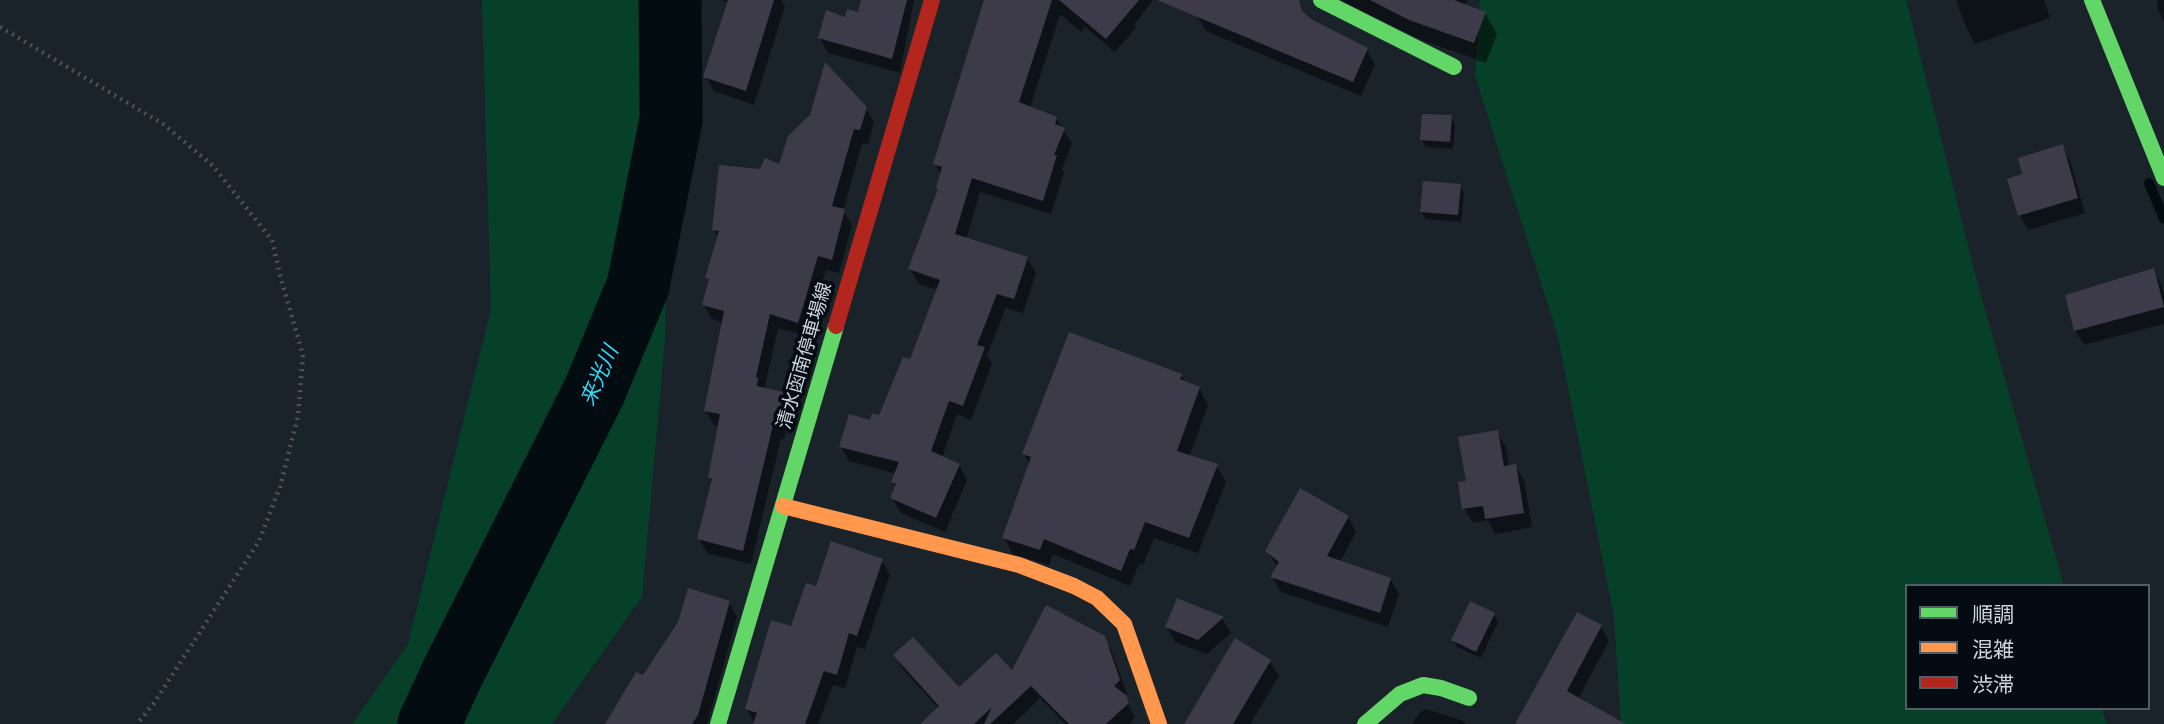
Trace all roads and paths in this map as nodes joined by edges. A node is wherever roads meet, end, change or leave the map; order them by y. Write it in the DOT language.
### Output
graph roads {
  1 [pos="932,0"];
  2 [pos="1321,0"];
  3 [pos="2092,0"];
  4 [pos="0,27"];
  5 [pos="1454,67"];
  6 [pos="2164,178"];
  7 [pos="783,506"];
  8 [pos="1469,698"];
  9 [pos="137,724"];
  10 [pos="718,724"];
  11 [pos="1159,724"];
  12 [pos="1365,724"];
  1 -- 7 [label="street, 清水函南停車場線"];
  2 -- 5 [label="street"];
  3 -- 6 [label="street"];
  4 -- 9 [label="path"];
  7 -- 10 [label="street, 清水函南停車場線"];
  7 -- 11 [label="street"];
  8 -- 12 [label="street"];
}
